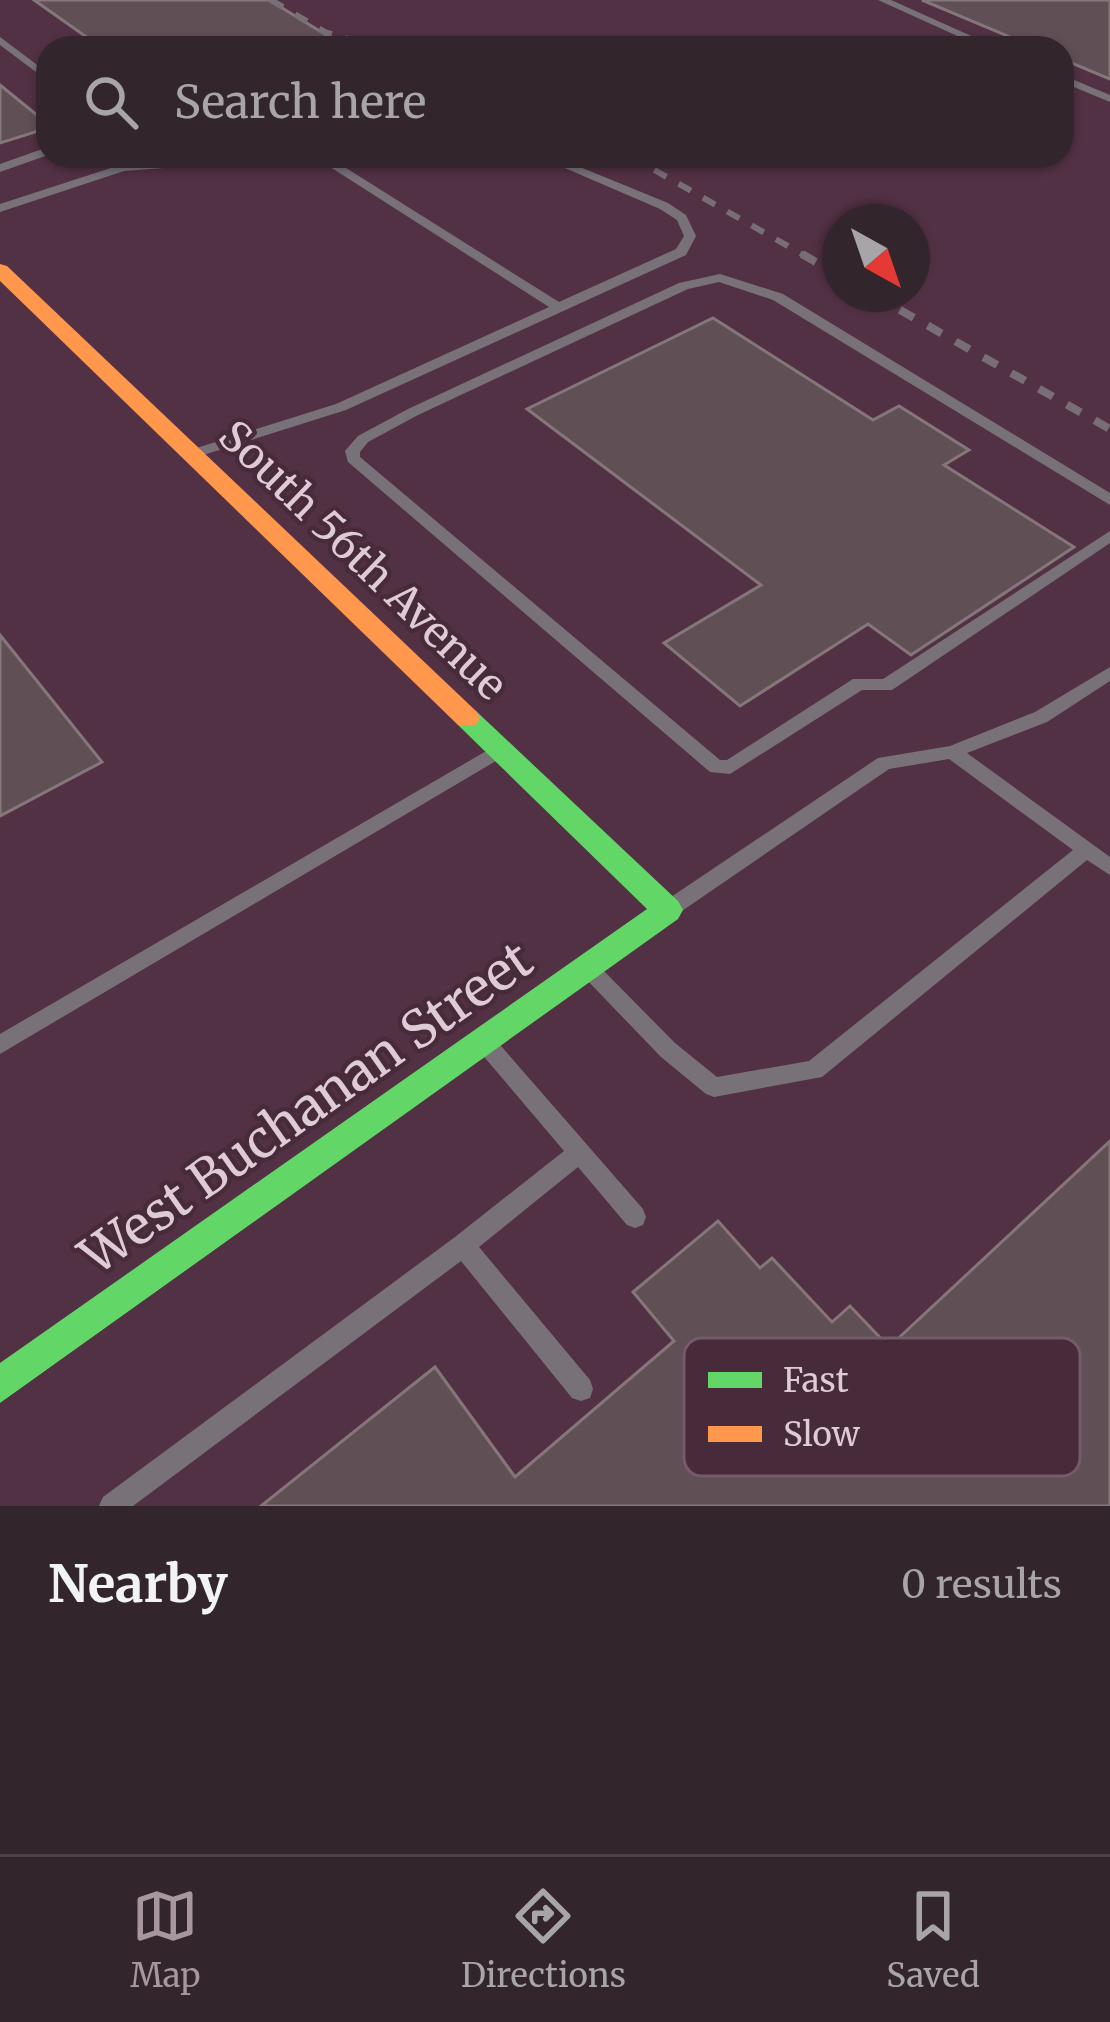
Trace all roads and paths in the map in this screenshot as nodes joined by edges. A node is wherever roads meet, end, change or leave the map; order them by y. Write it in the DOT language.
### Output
graph roads {
  1 [pos="883,0"];
  2 [pos="966,36"];
  3 [pos="0,40"];
  4 [pos="21,57"];
  5 [pos="0,63"];
  6 [pos="36,69"];
  7 [pos="1074,83"];
  8 [pos="1110,99"];
  9 [pos="36,155"];
  10 [pos="0,168"];
  11 [pos="123,168"];
  12 [pos="338,168"];
  13 [pos="572,168"];
  14 [pos="0,208"];
  15 [pos="0,271"];
  16 [pos="559,308"];
  17 [pos="191,454"];
  18 [pos="1110,500"];
  19 [pos="1110,536"];
  20 [pos="1110,673"];
  21 [pos="500,749"];
  22 [pos="952,752"];
  23 [pos="1086,850"];
  24 [pos="1110,867"];
  25 [pos="668,910"];
  26 [pos="587,968"];
  27 [pos="484,1041"];
  28 [pos="0,1045"];
  29 [pos="579,1152"];
  30 [pos="635,1217"];
  31 [pos="463,1245"];
  32 [pos="0,1385"];
  33 [pos="581,1389"];
  34 [pos="112,1506"];
  1 -- 2 [label="lane"];
  3 -- 4 [label="lane"];
  4 -- 5 [label="lane"];
  4 -- 6 [label="lane"];
  7 -- 8 [label="lane"];
  9 -- 10 [label="lane"];
  11 -- 14 [label="lane"];
  12 -- 16 [label="lane"];
  13 -- 16 [label="lane"];
  15 -- 17 [label="street, South 56th Avenue"];
  16 -- 17 [label="lane"];
  17 -- 21 [label="street, South 56th Avenue"];
  18 -- 19 [label="lane"];
  20 -- 22 [label="lane"];
  21 -- 25 [label="street, South 56th Avenue"];
  21 -- 28 [label="lane"];
  22 -- 23 [label="lane"];
  22 -- 25 [label="lane"];
  23 -- 24 [label="lane"];
  23 -- 26 [label="lane"];
  25 -- 26 [label="street, West Buchanan Street"];
  26 -- 27 [label="street, West Buchanan Street"];
  27 -- 29 [label="lane"];
  27 -- 32 [label="street, West Buchanan Street"];
  29 -- 30 [label="lane"];
  29 -- 31 [label="lane"];
  31 -- 33 [label="lane"];
  31 -- 34 [label="lane"];
}
